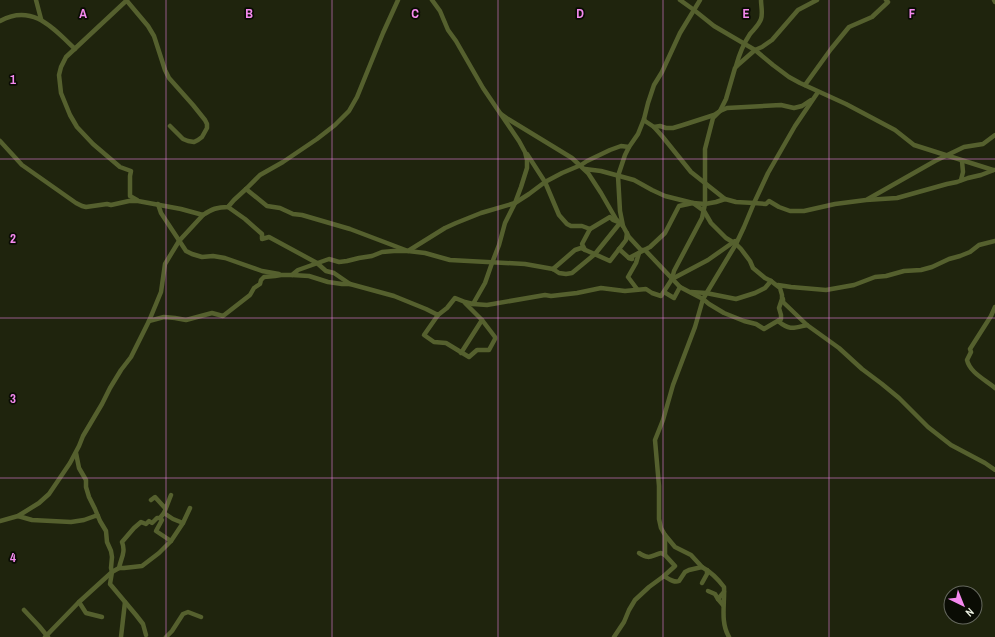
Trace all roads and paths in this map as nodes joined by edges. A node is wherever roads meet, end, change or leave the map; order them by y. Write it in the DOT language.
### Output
graph roads {
  1 [pos="36,0"];
  2 [pos="127,0"];
  3 [pos="398,0"];
  4 [pos="432,0"];
  5 [pos="680,0"];
  6 [pos="700,0"];
  7 [pos="761,0"];
  8 [pos="817,0"];
  9 [pos="886,0"];
  10 [pos="694,10"];
  11 [pos="41,19"];
  12 [pos="0,21"];
  13 [pos="744,45"];
  14 [pos="75,48"];
  15 [pos="755,50"];
  16 [pos="735,68"];
  17 [pos="805,86"];
  18 [pos="818,92"];
  19 [pos="814,98"];
  20 [pos="720,111"];
  21 [pos="501,114"];
  22 [pos="644,119"];
  23 [pos="170,126"];
  24 [pos="654,127"];
  25 [pos="995,135"];
  26 [pos="0,141"];
  27 [pos="629,147"];
  28 [pos="525,152"];
  29 [pos="947,155"];
  30 [pos="962,161"];
  31 [pos="581,165"];
  32 [pos="585,169"];
  33 [pos="995,170"];
  34 [pos="618,176"];
  35 [pos="961,180"];
  36 [pos="545,182"];
  37 [pos="705,182"];
  38 [pos="246,189"];
  39 [pos="725,199"];
  40 [pos="866,200"];
  41 [pos="138,201"];
  42 [pos="515,203"];
  43 [pos="693,203"];
  44 [pos="754,203"];
  45 [pos="158,204"];
  46 [pos="705,204"];
  47 [pos="228,207"];
  48 [pos="704,211"];
  49 [pos="203,215"];
  50 [pos="621,224"];
  51 [pos="590,229"];
  52 [pos="180,241"];
  53 [pos="995,241"];
  54 [pos="736,242"];
  55 [pos="619,249"];
  56 [pos="585,250"];
  57 [pos="408,251"];
  58 [pos="641,251"];
  59 [pos="595,254"];
  60 [pos="629,258"];
  61 [pos="636,261"];
  62 [pos="317,263"];
  63 [pos="492,263"];
  64 [pos="553,269"];
  65 [pos="281,274"];
  66 [pos="292,275"];
  67 [pos="672,279"];
  68 [pos="772,281"];
  69 [pos="350,284"];
  70 [pos="777,285"];
  71 [pos="680,287"];
  72 [pos="637,289"];
  73 [pos="664,292"];
  74 [pos="690,292"];
  75 [pos="706,293"];
  76 [pos="782,295"];
  77 [pos="703,300"];
  78 [pos="464,302"];
  79 [pos="473,304"];
  80 [pos="995,307"];
  81 [pos="438,316"];
  82 [pos="482,320"];
  83 [pos="149,321"];
  84 [pos="778,321"];
  85 [pos="807,325"];
  86 [pos="461,352"];
  87 [pos="995,388"];
  88 [pos="76,453"];
  89 [pos="995,470"];
  90 [pos="171,495"];
  91 [pos="151,500"];
  92 [pos="165,508"];
  93 [pos="190,508"];
  94 [pos="164,513"];
  95 [pos="18,516"];
  96 [pos="98,516"];
  97 [pos="160,518"];
  98 [pos="0,521"];
  99 [pos="183,523"];
  100 [pos="665,535"];
  101 [pos="171,541"];
  102 [pos="675,547"];
  103 [pos="666,549"];
  104 [pos="639,553"];
  105 [pos="663,554"];
  106 [pos="119,568"];
  107 [pos="702,568"];
  108 [pos="112,572"];
  109 [pos="709,572"];
  110 [pos="664,576"];
  111 [pos="702,583"];
  112 [pos="708,591"];
  113 [pos="723,593"];
  114 [pos="715,594"];
  115 [pos="718,599"];
  116 [pos="79,602"];
  117 [pos="126,602"];
  118 [pos="723,605"];
  119 [pos="24,610"];
  120 [pos="102,617"];
  121 [pos="201,617"];
  122 [pos="47,636"];
  123 [pos="145,636"];
  124 [pos="121,637"];
  125 [pos="151,637"];
  126 [pos="166,637"];
  127 [pos="614,637"];
  128 [pos="729,637"];
  1 -- 11 [label="street"];
  2 -- 14 [label="street"];
  2 -- 23 [label="street"];
  3 -- 38 [label="street"];
  4 -- 21 [label="street"];
  5 -- 10 [label="street"];
  6 -- 10 [label="street"];
  7 -- 13 [label="street"];
  8 -- 15 [label="street"];
  9 -- 17 [label="street"];
  10 -- 13 [label="street"];
  10 -- 22 [label="street"];
  11 -- 12 [label="street"];
  11 -- 14 [label="street"];
  13 -- 15 [label="street"];
  13 -- 16 [label="street"];
  14 -- 41 [label="street"];
  15 -- 16 [label="street"];
  15 -- 17 [label="street"];
  16 -- 20 [label="street"];
  17 -- 18 [label="street"];
  18 -- 19 [label="street"];
  18 -- 29 [label="street"];
  19 -- 20 [label="street"];
  19 -- 44 [label="street"];
  20 -- 24 [label="street"];
  20 -- 37 [label="street"];
  21 -- 28 [label="street"];
  21 -- 31 [label="street"];
  22 -- 24 [label="street"];
  22 -- 27 [label="street"];
  24 -- 37 [label="street"];
  25 -- 29 [label="street"];
  26 -- 41 [label="street"];
  27 -- 31 [label="street"];
  27 -- 34 [label="street"];
  28 -- 36 [label="street"];
  28 -- 42 [label="street"];
  29 -- 30 [label="street"];
  29 -- 40 [label="street"];
  30 -- 33 [label="street"];
  30 -- 35 [label="street"];
  31 -- 32 [label="street"];
  31 -- 36 [label="street"];
  32 -- 34 [label="street"];
  32 -- 50 [label="street"];
  33 -- 35 [label="street"];
  34 -- 43 [label="street"];
  34 -- 50 [label="street"];
  35 -- 40 [label="street"];
  36 -- 42 [label="street"];
  36 -- 51 [label="street"];
  37 -- 39 [label="street"];
  37 -- 46 [label="street"];
  38 -- 47 [label="street"];
  38 -- 57 [label="street"];
  39 -- 44 [label="street"];
  39 -- 46 [label="street"];
  40 -- 44 [label="street"];
  41 -- 45 [label="street"];
  42 -- 57 [label="street"];
  42 -- 63 [label="street"];
  43 -- 46 [label="street"];
  43 -- 48 [label="street"];
  43 -- 58 [label="street"];
  44 -- 54 [label="street"];
  45 -- 49 [label="street"];
  45 -- 52 [label="street"];
  46 -- 48 [label="street"];
  47 -- 49 [label="street"];
  47 -- 62 [label="street"];
  48 -- 54 [label="street"];
  48 -- 67 [label="street"];
  49 -- 52 [label="street"];
  50 -- 51 [label="street"];
  50 -- 55 [label="street"];
  50 -- 58 [label="street"];
  50 -- 59 [label="street"];
  51 -- 56 [label="street"];
  52 -- 65 [label="street"];
  52 -- 83 [label="street"];
  53 -- 70 [label="street"];
  54 -- 67 [label="street"];
  54 -- 68 [label="street"];
  54 -- 75 [label="street"];
  55 -- 59 [label="street"];
  55 -- 60 [label="street"];
  56 -- 59 [label="street"];
  56 -- 64 [label="street"];
  57 -- 62 [label="street"];
  57 -- 63 [label="street"];
  58 -- 60 [label="street"];
  58 -- 61 [label="street"];
  58 -- 67 [label="street"];
  59 -- 64 [label="street"];
  60 -- 61 [label="street"];
  61 -- 72 [label="street"];
  62 -- 66 [label="street"];
  62 -- 69 [label="street"];
  63 -- 64 [label="street"];
  63 -- 79 [label="street"];
  65 -- 66 [label="street"];
  65 -- 83 [label="street"];
  66 -- 69 [label="street"];
  67 -- 71 [label="street"];
  67 -- 73 [label="street"];
  68 -- 70 [label="street"];
  68 -- 75 [label="street"];
  69 -- 81 [label="street"];
  70 -- 76 [label="street"];
  71 -- 73 [label="street"];
  71 -- 74 [label="street"];
  72 -- 73 [label="street"];
  72 -- 79 [label="street"];
  74 -- 75 [label="street"];
  74 -- 77 [label="street"];
  75 -- 77 [label="street"];
  76 -- 84 [label="street"];
  76 -- 85 [label="street"];
  77 -- 84 [label="street"];
  77 -- 100 [label="street"];
  78 -- 79 [label="street"];
  78 -- 81 [label="street"];
  78 -- 82 [label="street"];
  80 -- 87 [label="street"];
  81 -- 86 [label="street"];
  82 -- 86 [label="street"];
  82 -- 86 [label="street"];
  83 -- 88 [label="street"];
  84 -- 85 [label="street"];
  85 -- 89 [label="street"];
  88 -- 95 [label="street"];
  88 -- 96 [label="street"];
  90 -- 92 [label="street"];
  91 -- 92 [label="street"];
  92 -- 94 [label="street"];
  93 -- 99 [label="street"];
  94 -- 97 [label="street"];
  94 -- 99 [label="street"];
  95 -- 96 [label="street"];
  95 -- 98 [label="street"];
  96 -- 108 [label="street"];
  97 -- 101 [label="street"];
  97 -- 106 [label="street"];
  99 -- 101 [label="street"];
  100 -- 102 [label="street"];
  100 -- 103 [label="street"];
  101 -- 106 [label="street"];
  102 -- 103 [label="street"];
  102 -- 107 [label="street"];
  103 -- 105 [label="street"];
  104 -- 105 [label="street"];
  105 -- 110 [label="street"];
  106 -- 108 [label="street"];
  107 -- 109 [label="street"];
  107 -- 110 [label="street"];
  108 -- 116 [label="street"];
  108 -- 117 [label="street"];
  109 -- 111 [label="street"];
  109 -- 113 [label="street"];
  110 -- 127 [label="street"];
  112 -- 114 [label="street"];
  113 -- 114 [label="street"];
  113 -- 115 [label="street"];
  113 -- 118 [label="street"];
  114 -- 115 [label="street"];
  115 -- 118 [label="street"];
  116 -- 120 [label="street"];
  116 -- 122 [label="street"];
  117 -- 123 [label="street"];
  117 -- 124 [label="street"];
  118 -- 128 [label="street"];
  119 -- 122 [label="street"];
  121 -- 126 [label="street"];
  123 -- 125 [label="street"];
}
